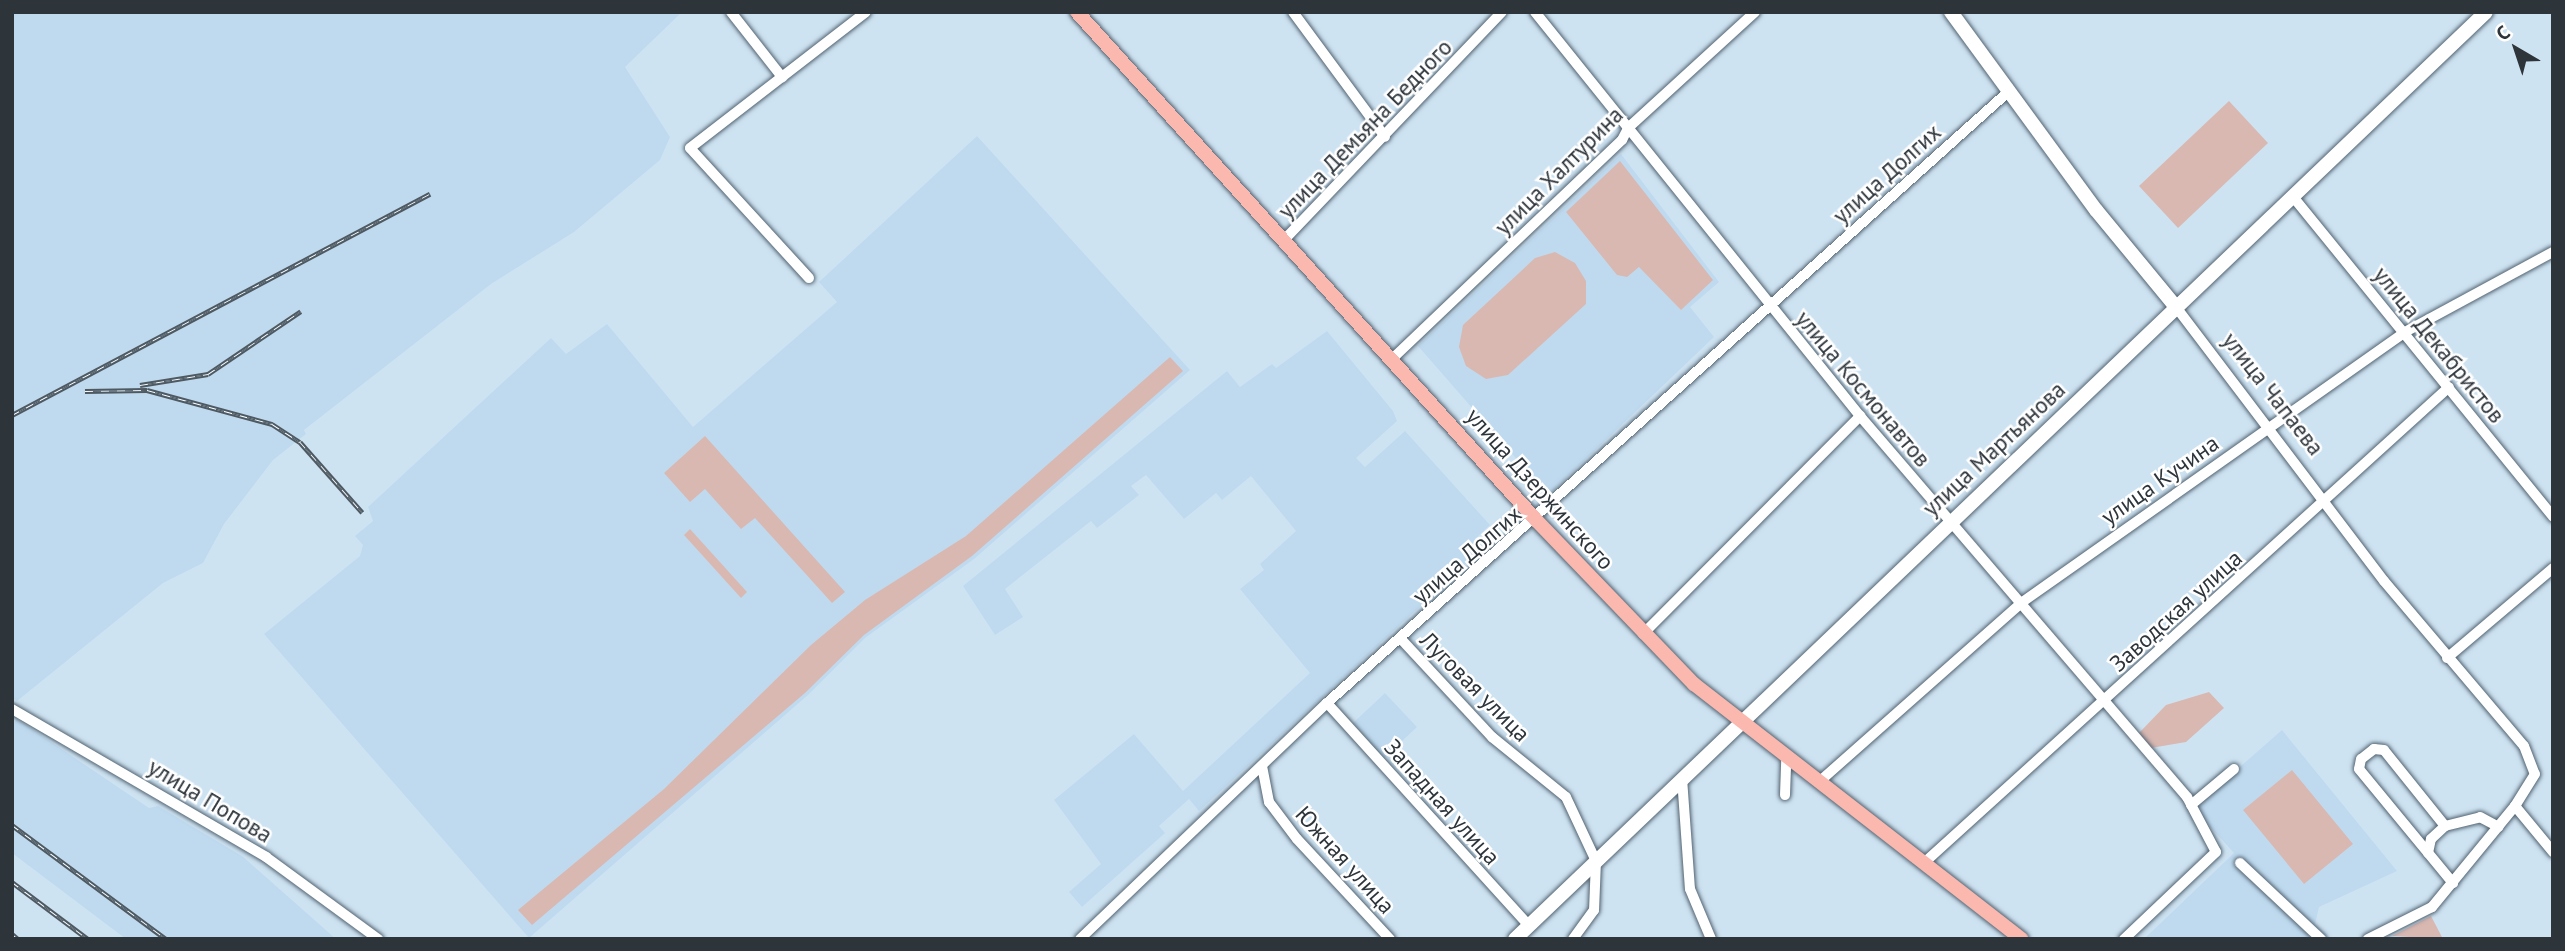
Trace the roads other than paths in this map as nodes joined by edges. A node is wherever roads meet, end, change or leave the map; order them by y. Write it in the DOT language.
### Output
graph roads {
  1 [pos="731,12"];
  2 [pos="866,12"];
  3 [pos="1077,12"];
  4 [pos="1293,12"];
  5 [pos="1502,12"];
  6 [pos="1535,12"];
  7 [pos="1755,12"];
  8 [pos="1951,12"];
  9 [pos="2486,12"];
  10 [pos="782,77"];
  11 [pos="2009,91"];
  12 [pos="1628,128"];
  13 [pos="1385,137"];
  14 [pos="2294,198"];
  15 [pos="1284,240"];
  16 [pos="2553,252"];
  17 [pos="809,278"];
  18 [pos="1769,306"];
  19 [pos="2176,307"];
  20 [pos="2405,332"];
  21 [pos="1392,359"];
  22 [pos="2449,387"];
  23 [pos="1860,416"];
  24 [pos="2270,426"];
  25 [pos="2326,500"];
  26 [pos="2553,517"];
  27 [pos="1536,520"];
  28 [pos="1952,521"];
  29 [pos="2553,568"];
  30 [pos="2021,603"];
  31 [pos="1643,634"];
  32 [pos="1401,639"];
  33 [pos="2447,658"];
  34 [pos="2105,701"];
  35 [pos="1327,704"];
  36 [pos="12,709"];
  37 [pos="1739,723"];
  38 [pos="1786,757"];
  39 [pos="1262,766"];
  40 [pos="2234,769"];
  41 [pos="1682,779"];
  42 [pos="1820,781"];
  43 [pos="1785,795"];
  44 [pos="2191,805"];
  45 [pos="2515,806"];
  46 [pos="2445,826"];
  47 [pos="2498,827"];
  48 [pos="2553,852"];
  49 [pos="2428,853"];
  50 [pos="1596,861"];
  51 [pos="1925,862"];
  52 [pos="2241,863"];
  53 [pos="2453,883"];
  54 [pos="1529,926"];
  55 [pos="378,939"];
  56 [pos="1080,939"];
  57 [pos="1390,939"];
  58 [pos="1515,939"];
  59 [pos="1573,939"];
  60 [pos="1711,939"];
  61 [pos="2022,939"];
  62 [pos="2124,939"];
  63 [pos="2321,939"];
  64 [pos="2368,939"];
  1 -- 10 [label="street"];
  2 -- 10 [label="street"];
  3 -- 15 [label="main road, улица Дзержинского"];
  4 -- 13 [label="street"];
  5 -- 13 [label="street, улица Демьяна Бедного"];
  6 -- 12 [label="street, улица Космонавтов"];
  7 -- 12 [label="street, улица Халтурина"];
  8 -- 11 [label="main road, улица Чапаева"];
  9 -- 14 [label="main road, улица Мартьянова"];
  10 -- 17 [label="street"];
  11 -- 18 [label="street, улица Долгих"];
  11 -- 19 [label="main road, улица Чапаева"];
  12 -- 18 [label="street, улица Космонавтов"];
  12 -- 21 [label="street, улица Халтурина"];
  13 -- 15 [label="street, улица Демьяна Бедного"];
  14 -- 19 [label="main road, улица Мартьянова"];
  14 -- 20 [label="street, улица Декабристов"];
  15 -- 21 [label="main road, улица Дзержинского"];
  16 -- 20 [label="street, улица Кучина"];
  18 -- 23 [label="street, улица Космонавтов"];
  18 -- 27 [label="street, улица Долгих"];
  19 -- 24 [label="street, улица Чапаева"];
  19 -- 28 [label="main road, улица Мартьянова"];
  20 -- 22 [label="street, улица Декабристов"];
  20 -- 24 [label="street, улица Кучина"];
  21 -- 27 [label="main road, улица Дзержинского"];
  22 -- 25 [label="street, Заводская улица"];
  22 -- 26 [label="street, улица Декабристов"];
  23 -- 28 [label="street, улица Космонавтов"];
  23 -- 31 [label="street"];
  24 -- 25 [label="street, улица Чапаева"];
  24 -- 30 [label="street, улица Кучина"];
  25 -- 33 [label="street, улица Чапаева"];
  25 -- 34 [label="street, Заводская улица"];
  27 -- 31 [label="main road, улица Дзержинского"];
  27 -- 32 [label="street, улица Долгих"];
  28 -- 30 [label="street, улица Космонавтов"];
  28 -- 37 [label="main road, улица Мартьянова"];
  29 -- 33 [label="street"];
  30 -- 34 [label="street, улица Космонавтов"];
  30 -- 42 [label="street, улица Кучина"];
  31 -- 37 [label="main road, улица Дзержинского"];
  32 -- 35 [label="street, улица Долгих"];
  32 -- 50 [label="street, Луговая улица"];
  33 -- 45 [label="street, улица Чапаева"];
  34 -- 44 [label="street, улица Космонавтов"];
  34 -- 51 [label="street, Заводская улица"];
  35 -- 39 [label="street, улица Долгих"];
  35 -- 54 [label="street, Западная улица"];
  36 -- 55 [label="street, улица Попова"];
  37 -- 38 [label="main road, улица Дзержинского"];
  37 -- 41 [label="main road, улица Мартьянова"];
  38 -- 42 [label="main road, улица Дзержинского"];
  38 -- 43 [label="street"];
  39 -- 56 [label="street, улица Долгих"];
  39 -- 57 [label="street, Южная улица"];
  40 -- 44 [label="street"];
  41 -- 50 [label="main road, улица Мартьянова"];
  41 -- 60 [label="street"];
  42 -- 51 [label="main road, улица Дзержинского"];
  44 -- 62 [label="street, улица Космонавтов"];
  45 -- 47 [label="street, улица Чапаева"];
  45 -- 48 [label="street"];
  46 -- 47 [label="street"];
  46 -- 49 [label="street"];
  46 -- 49 [label="street"];
  47 -- 53 [label="street, улица Чапаева"];
  49 -- 53 [label="street"];
  50 -- 54 [label="main road, улица Мартьянова"];
  50 -- 59 [label="street"];
  51 -- 61 [label="main road, улица Дзержинского"];
  52 -- 63 [label="street"];
  53 -- 64 [label="street, улица Чапаева"];
  54 -- 58 [label="main road, улица Мартьянова"];
}
